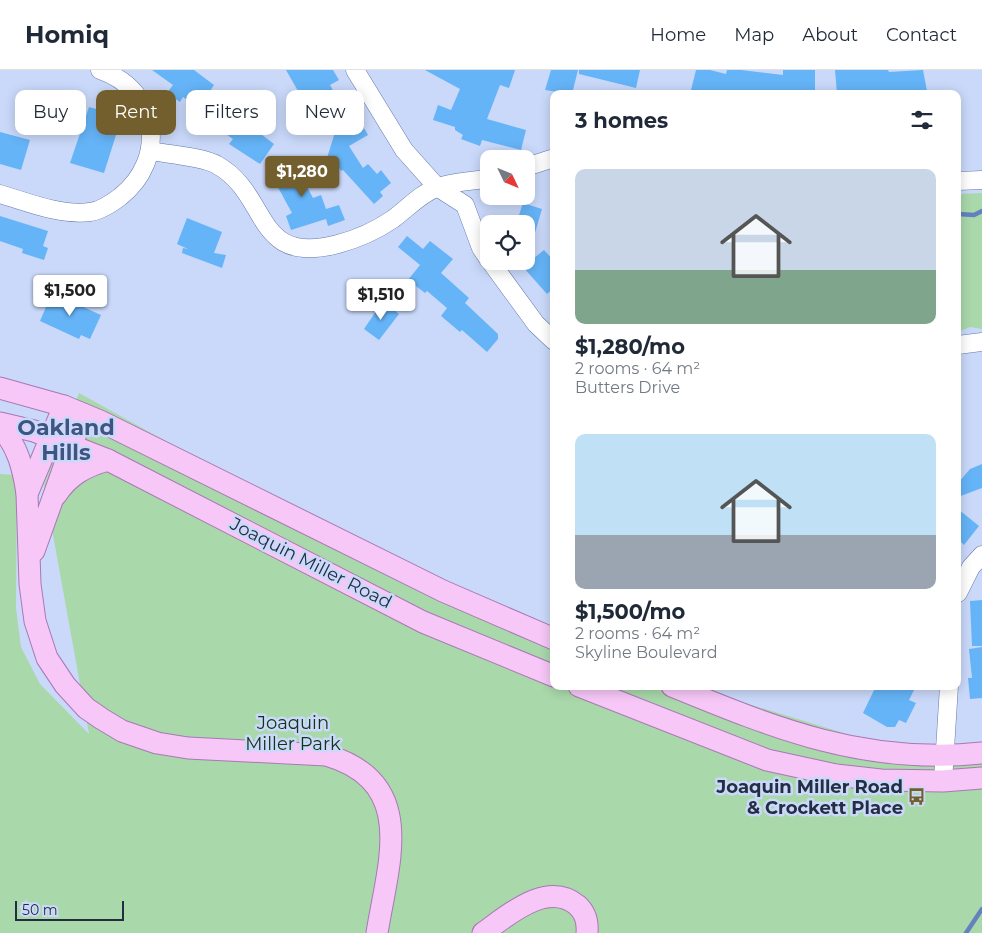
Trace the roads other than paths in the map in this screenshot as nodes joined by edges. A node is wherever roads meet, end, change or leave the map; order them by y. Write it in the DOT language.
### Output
graph roads {
  1 [pos="100,70"];
  2 [pos="355,70"];
  3 [pos="150,151"];
  4 [pos="550,159"];
  5 [pos="535,165"];
  6 [pos="480,180"];
  7 [pos="982,180"];
  8 [pos="961,181"];
  9 [pos="437,187"];
  10 [pos="0,194"];
  11 [pos="480,245"];
  12 [pos="496,270"];
  13 [pos="550,337"];
  14 [pos="982,342"];
  15 [pos="961,345"];
  16 [pos="0,388"];
  17 [pos="73,410"];
  18 [pos="0,423"];
  19 [pos="0,428"];
  20 [pos="62,441"];
  21 [pos="108,460"];
  22 [pos="27,494"];
  23 [pos="52,501"];
  24 [pos="982,555"];
  25 [pos="30,563"];
  26 [pos="961,587"];
  27 [pos="550,637"];
  28 [pos="550,674"];
  29 [pos="589,690"];
  30 [pos="682,690"];
  31 [pos="949,690"];
  32 [pos="982,753"];
  33 [pos="945,757"];
  34 [pos="982,778"];
  35 [pos="943,781"];
  36 [pos="376,933"];
  37 [pos="483,933"];
  38 [pos="587,933"];
  1 -- 3 [label="street"];
  2 -- 9 [label="street"];
  3 -- 9 [label="street"];
  3 -- 10 [label="street"];
  4 -- 5 [label="street"];
  6 -- 9 [label="street"];
  7 -- 8 [label="street"];
  9 -- 11 [label="street"];
  12 -- 13 [label="street"];
  14 -- 15 [label="street"];
  16 -- 17 [label="main road, Joaquin Miller Road"];
  17 -- 20 [label="main road"];
  17 -- 27 [label="main road, Joaquin Miller Road"];
  18 -- 20 [label="main road, Joaquin Miller Road"];
  19 -- 22 [label="main road"];
  20 -- 21 [label="main road, Joaquin Miller Road"];
  20 -- 22 [label="main road"];
  20 -- 23 [label="main road"];
  21 -- 23 [label="main road"];
  21 -- 28 [label="main road, Joaquin Miller Road"];
  22 -- 25 [label="main road"];
  23 -- 25 [label="main road"];
  24 -- 26 [label="street"];
  25 -- 36 [label="main road"];
  29 -- 35 [label="main road"];
  30 -- 33 [label="main road"];
  31 -- 33 [label="street"];
  32 -- 33 [label="main road"];
  33 -- 35 [label="street"];
  34 -- 35 [label="main road"];
  37 -- 38 [label="main road"];
}
